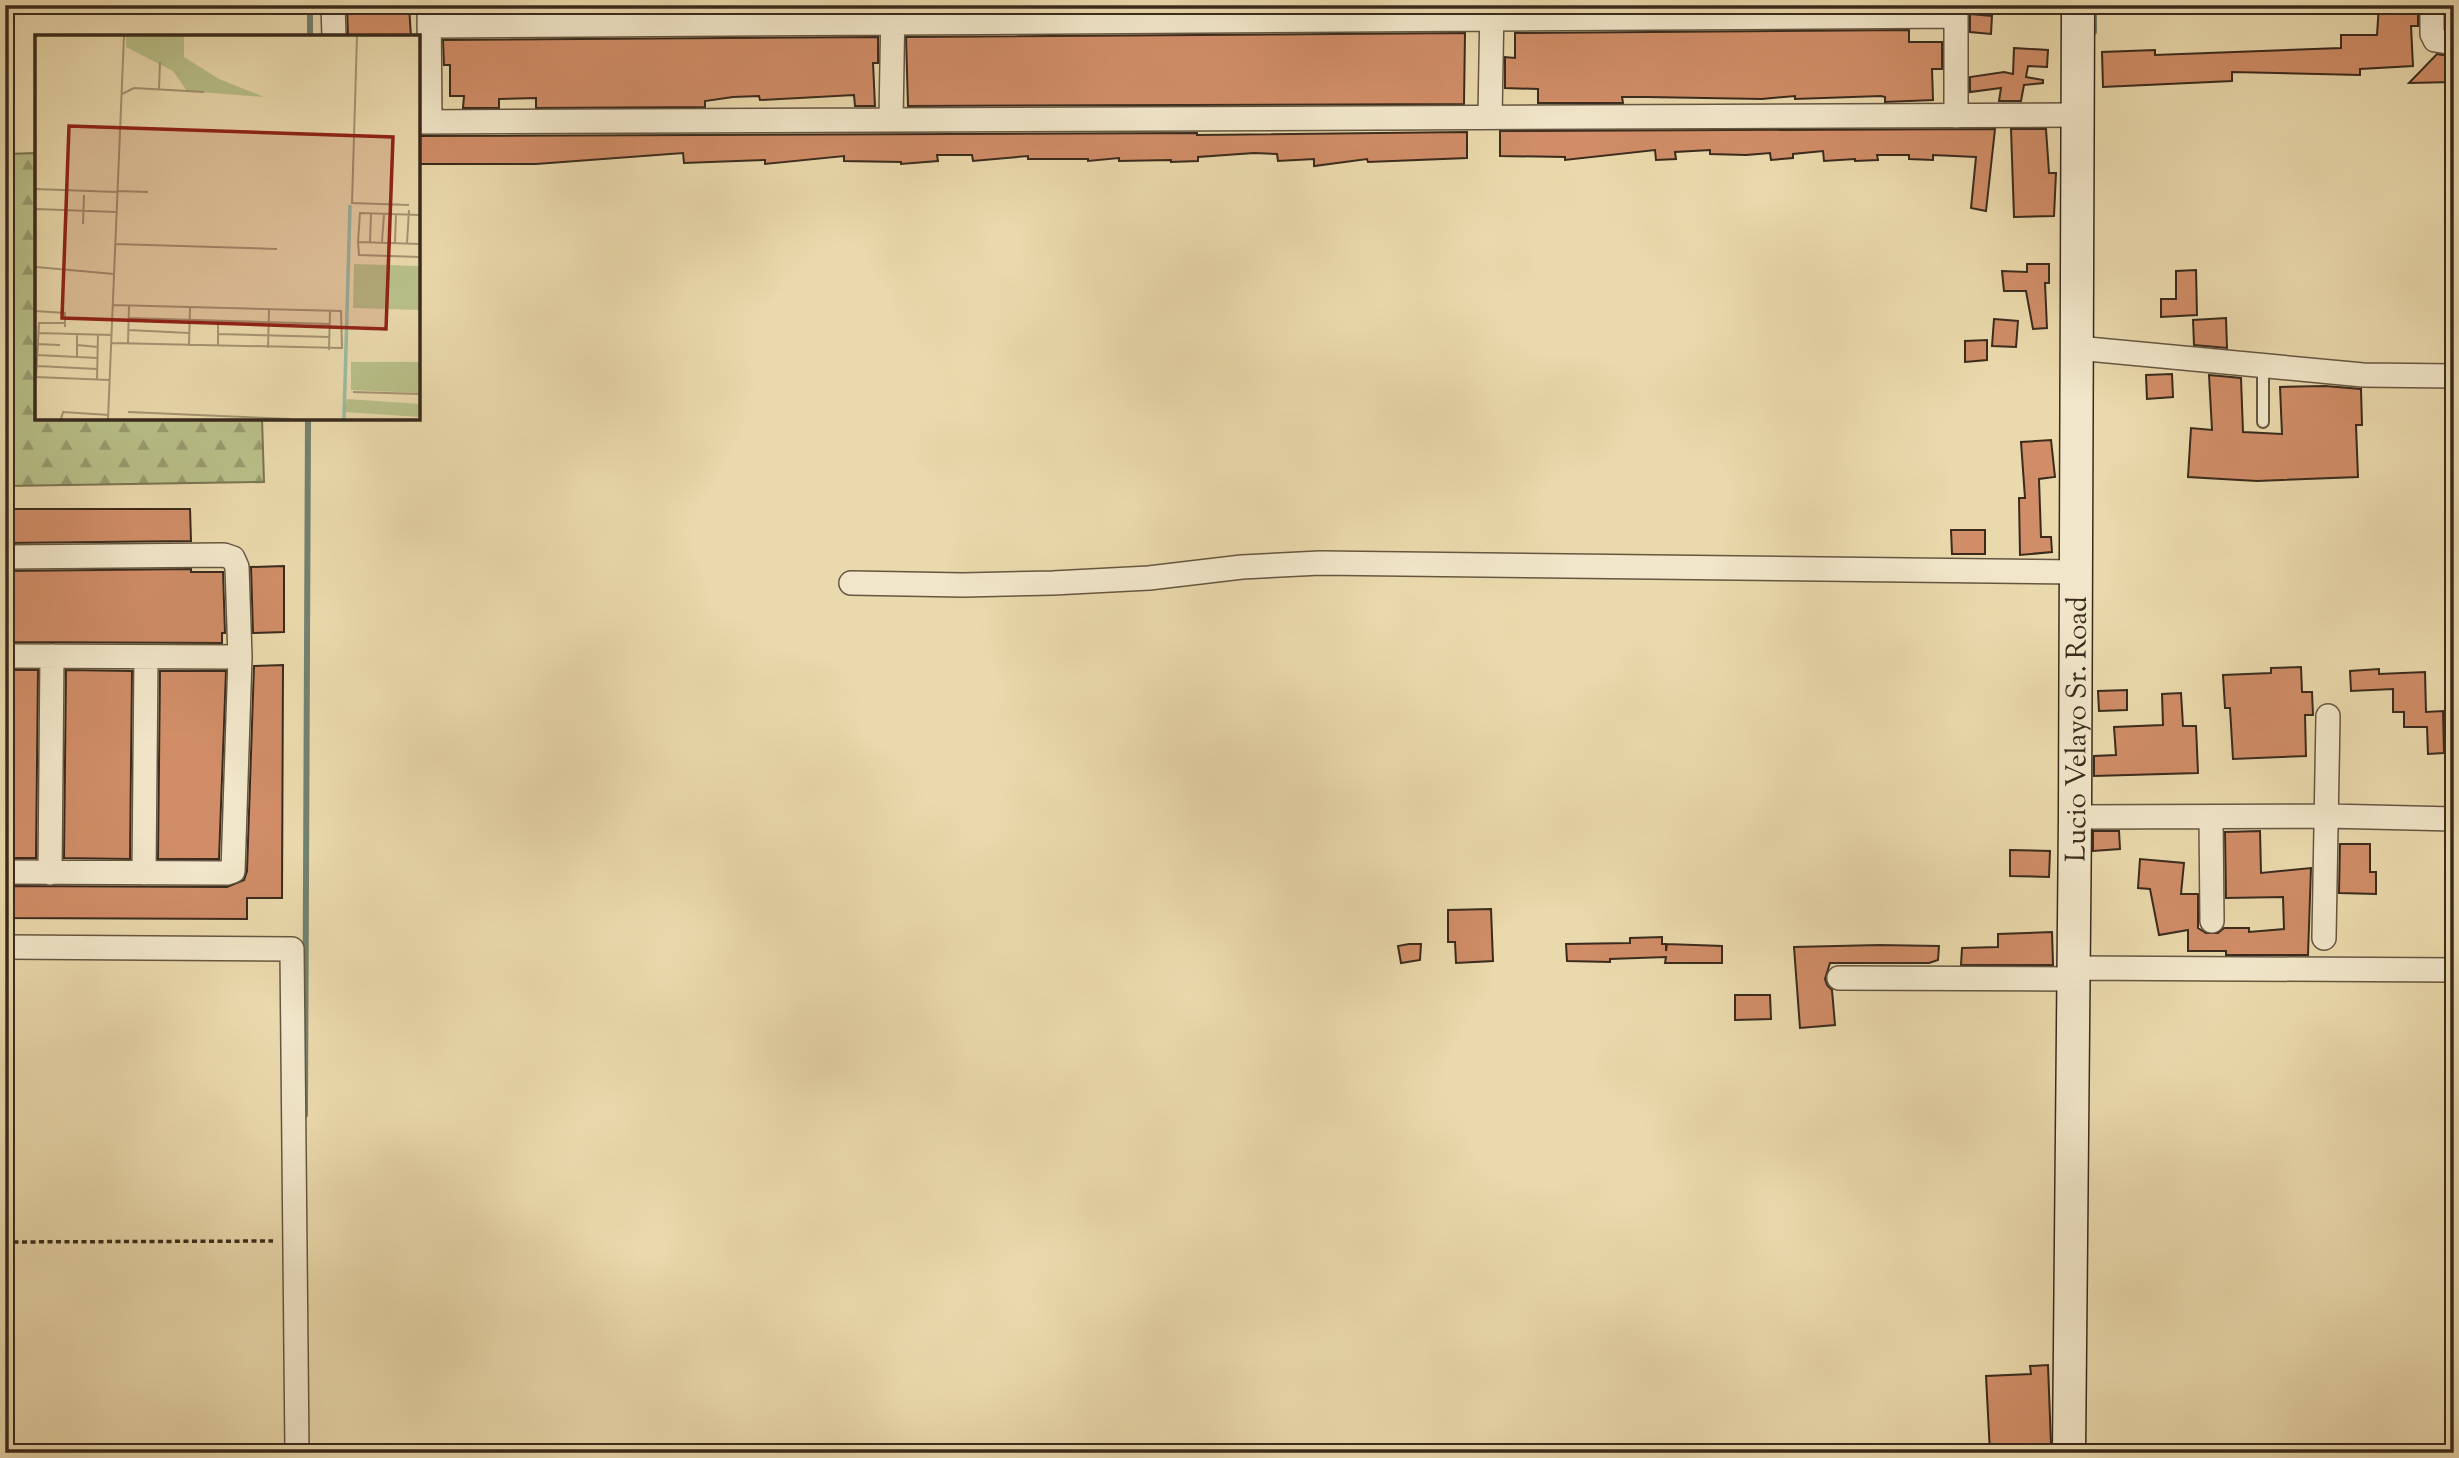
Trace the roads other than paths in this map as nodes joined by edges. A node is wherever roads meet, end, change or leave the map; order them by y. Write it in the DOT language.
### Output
graph roads {
  1 [pos="334,5"];
  2 [pos="2078,5"];
  3 [pos="2432,5"];
  4 [pos="1956,11"];
  5 [pos="1492,12"];
  6 [pos="1273,13"];
  7 [pos="893,14"];
  8 [pos="429,16"];
  9 [pos="334,35"];
  10 [pos="2454,43"];
  11 [pos="2078,115"];
  12 [pos="1956,116"];
  13 [pos="1490,117"];
  14 [pos="891,119"];
  15 [pos="424,122"];
  16 [pos="2077,348"];
  17 [pos="2263,366"];
  18 [pos="2454,376"];
  19 [pos="2263,422"];
  20 [pos="5,557"];
  21 [pos="2077,572"];
  22 [pos="850,583"];
  23 [pos="5,656"];
  24 [pos="52,656"];
  25 [pos="240,657"];
  26 [pos="146,658"];
  27 [pos="2328,716"];
  28 [pos="2328,816"];
  29 [pos="2081,817"];
  30 [pos="2211,817"];
  31 [pos="2454,819"];
  32 [pos="5,872"];
  33 [pos="50,873"];
  34 [pos="144,873"];
  35 [pos="2212,921"];
  36 [pos="2324,938"];
  37 [pos="5,947"];
  38 [pos="2454,970"];
  39 [pos="2080,971"];
  40 [pos="1839,978"];
  41 [pos="297,1453"];
  42 [pos="2068,1453"];
  1 -- 9 [label="street"];
  2 -- 11 [label="main road, Lucio Velayo Sr. Road"];
  3 -- 10 [label="street"];
  4 -- 5 [label="street"];
  4 -- 12 [label="street"];
  5 -- 6 [label="street"];
  5 -- 13 [label="street"];
  6 -- 7 [label="street"];
  7 -- 8 [label="street"];
  7 -- 14 [label="street"];
  8 -- 15 [label="street"];
  11 -- 12 [label="street"];
  11 -- 16 [label="main road, Lucio Velayo Sr. Road"];
  12 -- 13 [label="street"];
  13 -- 14 [label="street"];
  14 -- 15 [label="street"];
  16 -- 17 [label="street"];
  16 -- 21 [label="main road, Lucio Velayo Sr. Road"];
  17 -- 18 [label="street"];
  17 -- 19 [label="lane"];
  20 -- 25 [label="street"];
  21 -- 22 [label="street"];
  21 -- 29 [label="main road, Lucio Velayo Sr. Road"];
  23 -- 24 [label="street"];
  24 -- 26 [label="street"];
  24 -- 33 [label="street"];
  25 -- 26 [label="street"];
  25 -- 34 [label="street"];
  26 -- 34 [label="street"];
  27 -- 28 [label="street"];
  28 -- 30 [label="street"];
  28 -- 31 [label="street"];
  28 -- 36 [label="street"];
  29 -- 30 [label="street"];
  29 -- 39 [label="main road, Lucio Velayo Sr. Road"];
  30 -- 35 [label="street"];
  32 -- 33 [label="street"];
  33 -- 34 [label="street"];
  37 -- 41 [label="street"];
  38 -- 39 [label="street"];
  39 -- 40 [label="street"];
  39 -- 42 [label="main road, Lucio Velayo Sr. Road"];
}
